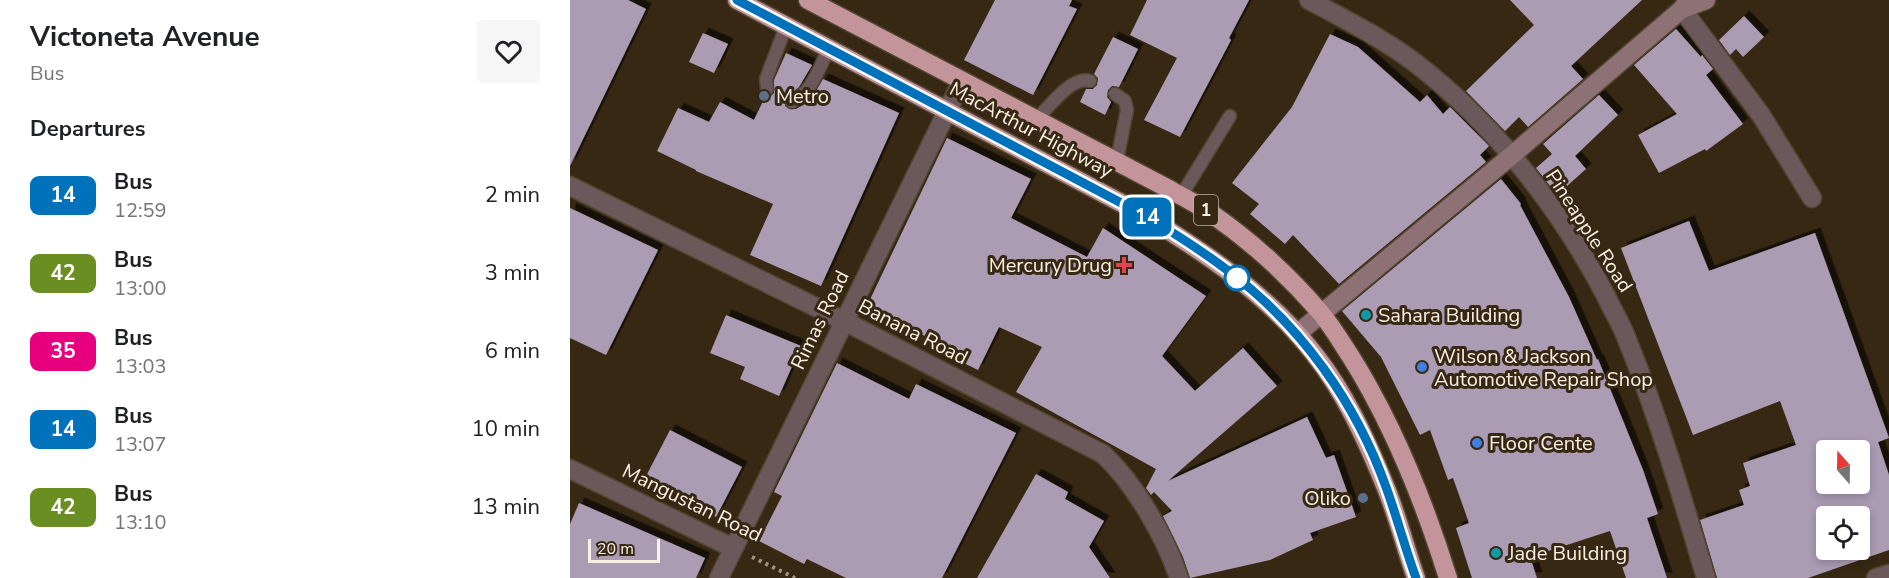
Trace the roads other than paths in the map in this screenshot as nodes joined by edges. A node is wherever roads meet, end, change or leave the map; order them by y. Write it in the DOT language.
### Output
graph roads {
  1 [pos="737,0"];
  2 [pos="808,0"];
  3 [pos="1309,0"];
  4 [pos="1706,0"];
  5 [pos="1685,5"];
  6 [pos="786,26"];
  7 [pos="829,49"];
  8 [pos="962,81"];
  9 [pos="1090,81"];
  10 [pos="767,89"];
  11 [pos="1115,94"];
  12 [pos="792,102"];
  13 [pos="947,111"];
  14 [pos="1230,116"];
  15 [pos="1036,119"];
  16 [pos="1511,156"];
  17 [pos="1117,160"];
  18 [pos="570,186"];
  19 [pos="1181,196"];
  20 [pos="1812,198"];
  21 [pos="1322,314"];
  22 [pos="844,321"];
  23 [pos="1298,334"];
  24 [pos="570,469"];
  25 [pos="733,548"];
  26 [pos="1889,574"];
  27 [pos="719,578"];
  28 [pos="1179,578"];
  29 [pos="1416,578"];
  30 [pos="1448,578"];
  31 [pos="1706,578"];
  32 [pos="1876,578"];
  1 -- 6 [label="highway, MacArthur Highway / 1"];
  2 -- 8 [label="highway, MacArthur Highway / 1"];
  3 -- 16 [label="street, Pineapple Road"];
  4 -- 5 [label="main road"];
  5 -- 16 [label="main road"];
  5 -- 20 [label="street"];
  6 -- 7 [label="highway, MacArthur Highway / 1"];
  6 -- 10 [label="lane"];
  7 -- 12 [label="lane"];
  7 -- 13 [label="highway, MacArthur Highway / 1"];
  8 -- 13 [label="street, Rimas Road"];
  8 -- 15 [label="highway, MacArthur Highway / 1"];
  9 -- 15 [label="lane"];
  11 -- 17 [label="lane"];
  13 -- 22 [label="street, Rimas Road"];
  13 -- 23 [label="highway, MacArthur Highway / 1"];
  14 -- 19 [label="lane"];
  15 -- 17 [label="highway, MacArthur Highway / 1"];
  16 -- 21 [label="main road"];
  16 -- 31 [label="street, Pineapple Road"];
  17 -- 19 [label="highway, MacArthur Highway / 1"];
  18 -- 22 [label="street, Banana Road"];
  19 -- 21 [label="highway, MacArthur Highway / 1"];
  21 -- 23 [label="main road"];
  21 -- 30 [label="highway, MacArthur Highway / 1"];
  22 -- 25 [label="street, Rimas Road"];
  22 -- 28 [label="street, Banana Road"];
  23 -- 29 [label="highway, MacArthur Highway / 1"];
  24 -- 25 [label="street, Mangustan Road"];
  25 -- 27 [label="street, Rimas Road"];
  26 -- 32 [label="street"];
}
